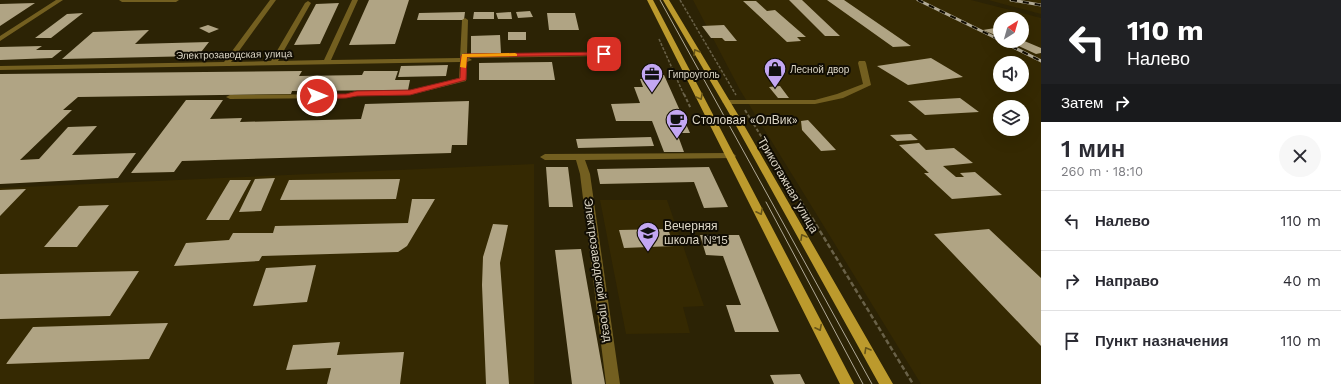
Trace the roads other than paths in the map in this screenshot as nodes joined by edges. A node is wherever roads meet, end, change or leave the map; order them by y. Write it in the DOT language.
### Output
graph roads {
  1 [pos="60,0"];
  2 [pos="122,0"];
  3 [pos="130,0"];
  4 [pos="176,0"];
  5 [pos="273,0"];
  6 [pos="355,0"];
  7 [pos="650,0"];
  8 [pos="666,0"];
  9 [pos="308,3"];
  10 [pos="465,20"];
  11 [pos="0,39"];
  12 [pos="604,54"];
  13 [pos="465,59"];
  14 [pos="326,63"];
  15 [pos="862,63"];
  16 [pos="226,64"];
  17 [pos="273,64"];
  18 [pos="0,68"];
  19 [pos="230,97"];
  20 [pos="726,102"];
  21 [pos="731,156"];
  22 [pos="580,157"];
  23 [pos="545,158"];
  24 [pos="613,384"];
  25 [pos="847,384"];
  26 [pos="886,384"];
  1 -- 11 [label="street"];
  2 -- 3 [label="street"];
  3 -- 4 [label="street"];
  5 -- 16 [label="street"];
  6 -- 14 [label="street"];
  7 -- 21 [label="main road, one-way"];
  20 -- 8 [label="main road, Трикотажная улица, one-way"];
  9 -- 17 [label="street"];
  10 -- 13 [label="street"];
  12 -- 13 [label="street, Электрозаводская улица"];
  13 -- 14 [label="street, Электрозаводская улица"];
  13 -- 19 [label="street"];
  14 -- 17 [label="street, Электрозаводская улица"];
  15 -- 20 [label="street"];
  16 -- 17 [label="street, Электрозаводская улица"];
  16 -- 18 [label="street, Электрозаводская улица"];
  26 -- 20 [label="main road, Трикотажная улица, one-way"];
  21 -- 22 [label="street"];
  21 -- 25 [label="main road, one-way"];
  22 -- 23 [label="street"];
  22 -- 24 [label="street, Электрозаводской проезд"];
}
